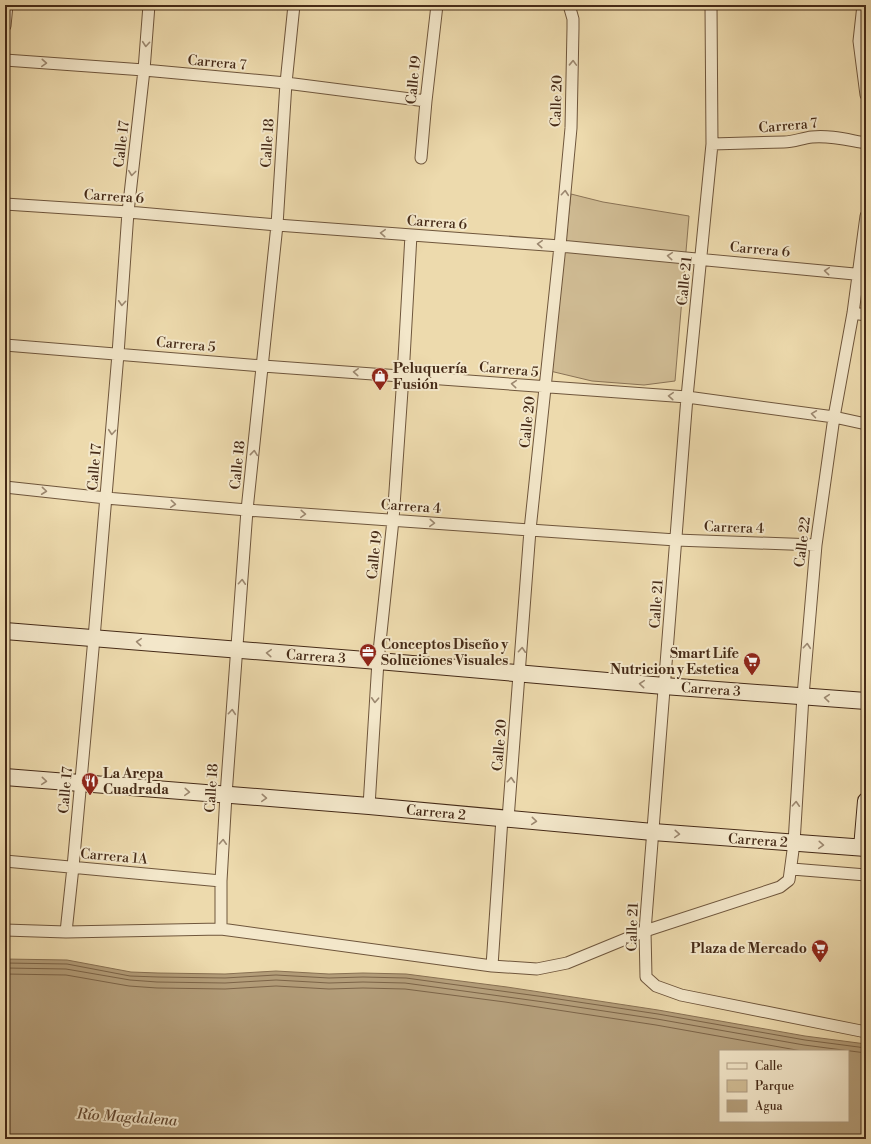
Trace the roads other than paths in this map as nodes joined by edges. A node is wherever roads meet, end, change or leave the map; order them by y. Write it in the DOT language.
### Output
graph roads {
  1 [pos="7,5"];
  2 [pos="150,5"];
  3 [pos="294,5"];
  4 [pos="437,5"];
  5 [pos="569,5"];
  6 [pos="712,5"];
  7 [pos="863,5"];
  8 [pos="5,26"];
  9 [pos="863,41"];
  10 [pos="5,60"];
  11 [pos="144,70"];
  12 [pos="286,83"];
  13 [pos="866,93"];
  14 [pos="426,101"];
  15 [pos="866,143"];
  16 [pos="712,144"];
  17 [pos="421,158"];
  18 [pos="5,204"];
  19 [pos="128,212"];
  20 [pos="866,216"];
  21 [pos="277,225"];
  22 [pos="411,235"];
  23 [pos="560,246"];
  24 [pos="701,259"];
  25 [pos="862,274"];
  26 [pos="853,313"];
  27 [pos="866,314"];
  28 [pos="5,345"];
  29 [pos="118,354"];
  30 [pos="263,366"];
  31 [pos="403,376"];
  32 [pos="546,387"];
  33 [pos="687,397"];
  34 [pos="834,417"];
  35 [pos="866,424"];
  36 [pos="5,487"];
  37 [pos="106,498"];
  38 [pos="247,510"];
  39 [pos="392,520"];
  40 [pos="530,530"];
  41 [pos="676,540"];
  42 [pos="816,545"];
  43 [pos="5,631"];
  44 [pos="94,638"];
  45 [pos="238,650"];
  46 [pos="378,661"];
  47 [pos="520,673"];
  48 [pos="664,686"];
  49 [pos="803,696"];
  50 [pos="866,701"];
  51 [pos="5,777"];
  52 [pos="81,784"];
  53 [pos="226,795"];
  54 [pos="866,801"];
  55 [pos="369,806"];
  56 [pos="505,818"];
  57 [pos="653,832"];
  58 [pos="794,843"];
  59 [pos="864,848"];
  60 [pos="5,860"];
  61 [pos="74,867"];
  62 [pos="791,871"];
  63 [pos="866,875"];
  64 [pos="220,881"];
  65 [pos="221,929"];
  66 [pos="5,930"];
  67 [pos="645,931"];
  68 [pos="66,932"];
  69 [pos="492,966"];
  70 [pos="866,1032"];
  1 -- 8 [label="street"];
  2 -- 11 [label="street, Calle 17, one-way"];
  3 -- 12 [label="street, Calle 18"];
  4 -- 14 [label="street, Calle 19"];
  23 -- 5 [label="street, Calle 20, one-way"];
  6 -- 16 [label="street, Calle 21"];
  7 -- 9 [label="street"];
  9 -- 13 [label="street"];
  10 -- 11 [label="street, Carrera 7, one-way"];
  11 -- 12 [label="street, Carrera 7"];
  11 -- 19 [label="street, Calle 17, one-way"];
  12 -- 14 [label="street, Carrera 7"];
  12 -- 21 [label="street, Calle 18"];
  14 -- 17 [label="street, Calle 19"];
  15 -- 16 [label="street, Carrera 7"];
  16 -- 24 [label="street, Calle 21"];
  18 -- 19 [label="street, Carrera 6"];
  19 -- 21 [label="street, Carrera 6"];
  19 -- 29 [label="street, Calle 17, one-way"];
  20 -- 25 [label="street, Calle 22"];
  22 -- 21 [label="street, Carrera 6, one-way"];
  21 -- 30 [label="street, Calle 18"];
  23 -- 22 [label="street, Carrera 6, one-way"];
  22 -- 31 [label="street, Calle 19"];
  24 -- 23 [label="street, Carrera 6, one-way"];
  23 -- 32 [label="street, Calle 20"];
  25 -- 24 [label="street, Carrera 6, one-way"];
  24 -- 33 [label="street, Calle 21"];
  25 -- 26 [label="street, Calle 22"];
  26 -- 27 [label="street"];
  26 -- 34 [label="street, Calle 22"];
  28 -- 29 [label="street, Carrera 5"];
  29 -- 30 [label="street, Carrera 5"];
  29 -- 37 [label="street, Calle 17, one-way"];
  31 -- 30 [label="street, Carrera 5, one-way"];
  38 -- 30 [label="street, Calle 18, one-way"];
  32 -- 31 [label="street, Carrera 5, one-way"];
  31 -- 39 [label="street, Calle 19"];
  33 -- 32 [label="street, Carrera 5, one-way"];
  32 -- 40 [label="street, Calle 20"];
  34 -- 33 [label="street, Carrera 5, one-way"];
  33 -- 41 [label="street, Calle 21"];
  34 -- 35 [label="street, Carrera 5"];
  34 -- 42 [label="street, Calle 22"];
  36 -- 37 [label="street, Carrera 4, one-way"];
  37 -- 38 [label="street, Carrera 4, one-way"];
  37 -- 44 [label="street, Calle 17"];
  38 -- 39 [label="street, Carrera 4, one-way"];
  45 -- 38 [label="street, Calle 18, one-way"];
  39 -- 40 [label="street, Carrera 4, one-way"];
  39 -- 46 [label="street, Calle 19"];
  40 -- 41 [label="street, Carrera 4"];
  47 -- 40 [label="street, Calle 20, one-way"];
  41 -- 42 [label="street, Carrera 4"];
  41 -- 48 [label="street, Calle 21"];
  49 -- 42 [label="street, Calle 22, one-way"];
  43 -- 44 [label="main road, Carrera 3"];
  45 -- 44 [label="main road, Carrera 3, one-way"];
  44 -- 52 [label="street, Calle 17"];
  46 -- 45 [label="main road, Carrera 3, one-way"];
  53 -- 45 [label="street, Calle 18, one-way"];
  46 -- 47 [label="main road, Carrera 3"];
  46 -- 55 [label="street, Calle 19, one-way"];
  48 -- 47 [label="main road, Carrera 3, one-way"];
  56 -- 47 [label="street, Calle 20, one-way"];
  48 -- 49 [label="main road, Carrera 3"];
  48 -- 57 [label="street, Calle 21"];
  50 -- 49 [label="main road, Carrera 3, one-way"];
  58 -- 49 [label="street, Calle 22, one-way"];
  51 -- 52 [label="main road, Carrera 2, one-way"];
  52 -- 53 [label="main road, Carrera 2, one-way"];
  52 -- 61 [label="street, Calle 17"];
  53 -- 55 [label="main road, Carrera 2, one-way"];
  64 -- 53 [label="street, Calle 18, one-way"];
  54 -- 59 [label="main road"];
  55 -- 56 [label="main road, Carrera 2"];
  56 -- 57 [label="main road, Carrera 2, one-way"];
  56 -- 69 [label="street, Calle 20"];
  57 -- 58 [label="main road, Carrera 2, one-way"];
  57 -- 67 [label="street, Calle 21"];
  58 -- 59 [label="main road, Carrera 2, one-way"];
  58 -- 62 [label="street, Calle 22"];
  60 -- 61 [label="street, Carrera 1A"];
  61 -- 64 [label="street, Carrera 1A"];
  61 -- 68 [label="street, Calle 17"];
  62 -- 63 [label="street"];
  62 -- 67 [label="street"];
  64 -- 65 [label="street, Calle 18"];
  65 -- 68 [label="street"];
  65 -- 69 [label="street"];
  66 -- 68 [label="street"];
  67 -- 69 [label="street"];
  67 -- 70 [label="street, Calle 21"];
}
